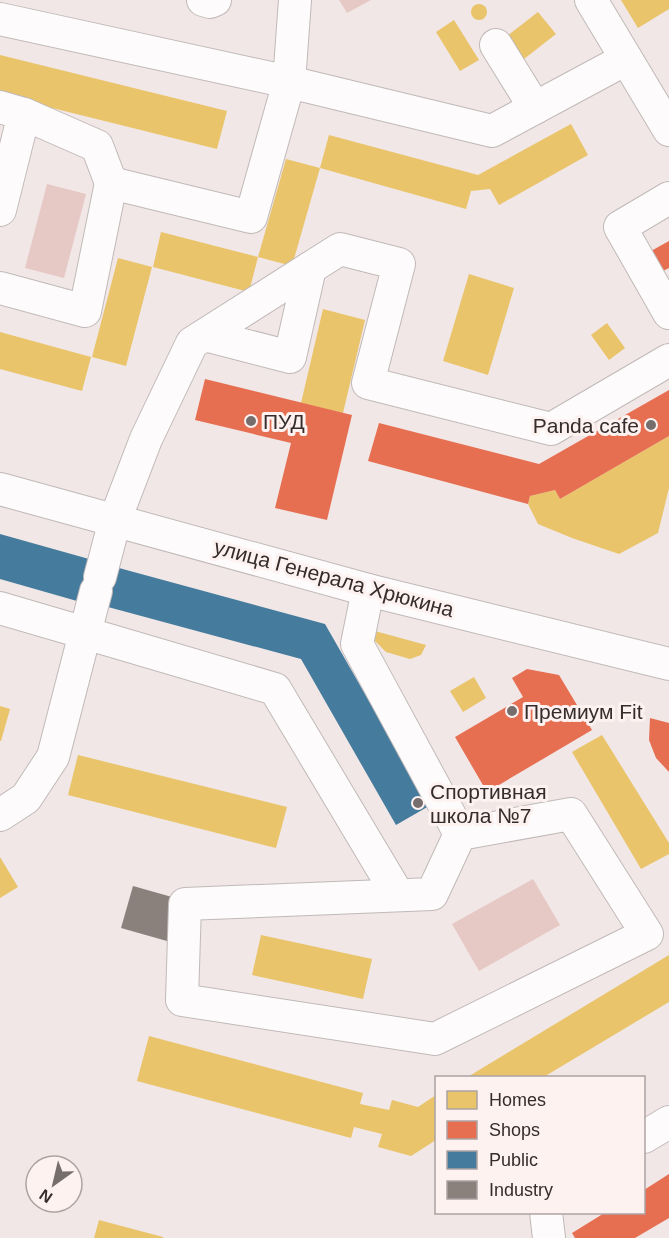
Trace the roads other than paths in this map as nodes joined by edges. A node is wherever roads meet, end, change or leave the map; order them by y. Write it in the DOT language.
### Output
graph roads {
  1 [pos="203,0"];
  2 [pos="215,0"];
  3 [pos="295,0"];
  4 [pos="591,0"];
  5 [pos="0,19"];
  6 [pos="496,45"];
  7 [pos="626,59"];
  8 [pos="289,82"];
  9 [pos="535,108"];
  10 [pos="12,110"];
  11 [pos="669,130"];
  12 [pos="111,183"];
  13 [pos="669,198"];
  14 [pos="0,210"];
  15 [pos="310,268"];
  16 [pos="0,288"];
  17 [pos="669,313"];
  18 [pos="205,335"];
  19 [pos="669,360"];
  20 [pos="0,489"];
  21 [pos="115,520"];
  22 [pos="368,590"];
  23 [pos="0,608"];
  24 [pos="85,633"];
  25 [pos="669,664"];
  26 [pos="0,815"];
  27 [pos="460,834"];
  28 [pos="398,895"];
  29 [pos="669,1122"];
  30 [pos="645,1136"];
  31 [pos="546,1214"];
  32 [pos="549,1238"];
  1 -- 2 [label="street"];
  3 -- 8 [label="street"];
  4 -- 7 [label="street"];
  5 -- 8 [label="street"];
  6 -- 9 [label="street"];
  7 -- 9 [label="street"];
  7 -- 11 [label="street"];
  8 -- 9 [label="street"];
  8 -- 12 [label="street"];
  10 -- 12 [label="street"];
  10 -- 14 [label="street"];
  12 -- 16 [label="street"];
  13 -- 17 [label="street"];
  15 -- 18 [label="street"];
  15 -- 18 [label="street"];
  15 -- 19 [label="street"];
  18 -- 21 [label="street"];
  20 -- 21 [label="street, улица Генерала Хрюкина"];
  21 -- 22 [label="street, улица Генерала Хрюкина"];
  21 -- 24 [label="street"];
  22 -- 25 [label="street, улица Генерала Хрюкина"];
  22 -- 27 [label="street"];
  23 -- 24 [label="street"];
  24 -- 26 [label="street"];
  24 -- 28 [label="street"];
  27 -- 28 [label="street"];
  27 -- 28 [label="street"];
  29 -- 30 [label="street"];
  31 -- 32 [label="street"];
}
